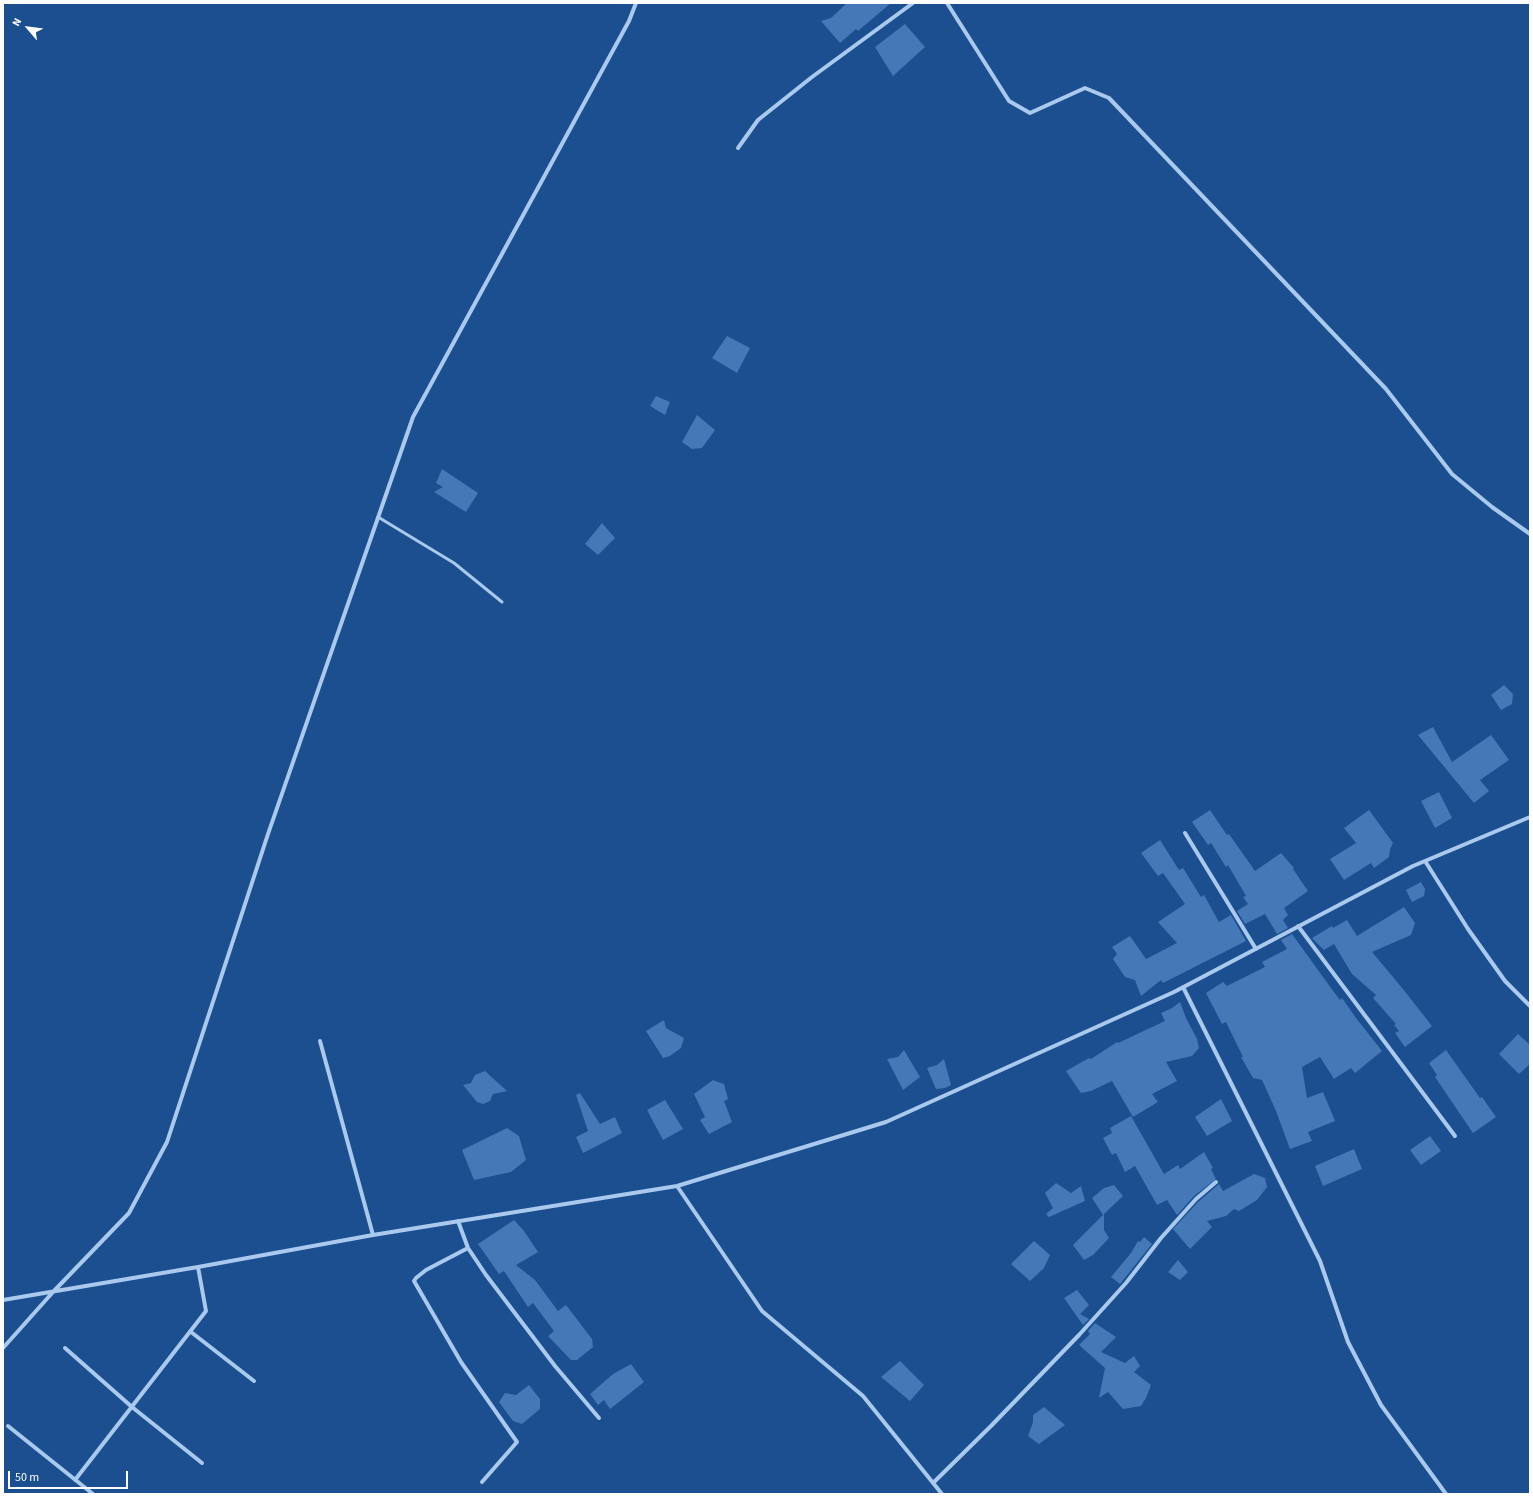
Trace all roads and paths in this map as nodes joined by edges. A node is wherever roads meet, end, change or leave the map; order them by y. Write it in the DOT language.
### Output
graph roads {
  1 [pos="636,3"];
  2 [pos="913,3"];
  3 [pos="947,3"];
  4 [pos="738,148"];
  5 [pos="378,517"];
  6 [pos="1530,534"];
  7 [pos="502,602"];
  8 [pos="1530,817"];
  9 [pos="1185,833"];
  10 [pos="1425,861"];
  11 [pos="1298,926"];
  12 [pos="1256,948"];
  13 [pos="1183,987"];
  14 [pos="1530,1006"];
  15 [pos="320,1042"];
  16 [pos="1454,1136"];
  17 [pos="1216,1182"];
  18 [pos="677,1186"];
  19 [pos="458,1221"];
  20 [pos="373,1235"];
  21 [pos="468,1248"];
  22 [pos="198,1267"];
  23 [pos="53,1292"];
  24 [pos="3,1300"];
  25 [pos="191,1332"];
  26 [pos="3,1348"];
  27 [pos="65,1348"];
  28 [pos="254,1380"];
  29 [pos="132,1407"];
  30 [pos="599,1418"];
  31 [pos="8,1426"];
  32 [pos="202,1463"];
  33 [pos="75,1480"];
  34 [pos="482,1482"];
  35 [pos="933,1483"];
  36 [pos="92,1494"];
  37 [pos="942,1494"];
  38 [pos="1446,1494"];
  1 -- 5 [label="street"];
  2 -- 4 [label="street"];
  3 -- 6 [label="street"];
  5 -- 7 [label="lane"];
  5 -- 23 [label="street"];
  8 -- 10 [label="street"];
  9 -- 12 [label="street"];
  10 -- 11 [label="street"];
  10 -- 14 [label="street"];
  11 -- 12 [label="street"];
  11 -- 16 [label="street"];
  12 -- 13 [label="street"];
  13 -- 18 [label="street"];
  13 -- 38 [label="street"];
  15 -- 20 [label="street"];
  17 -- 35 [label="street"];
  18 -- 19 [label="street"];
  18 -- 35 [label="street"];
  19 -- 20 [label="street"];
  19 -- 21 [label="street"];
  20 -- 22 [label="street"];
  21 -- 30 [label="street"];
  21 -- 34 [label="street"];
  22 -- 23 [label="street"];
  22 -- 25 [label="street"];
  23 -- 24 [label="street"];
  23 -- 26 [label="street"];
  25 -- 28 [label="street"];
  25 -- 29 [label="street"];
  27 -- 29 [label="street"];
  29 -- 32 [label="street"];
  29 -- 33 [label="street"];
  31 -- 33 [label="street"];
  33 -- 36 [label="street"];
  35 -- 37 [label="street"];
}
